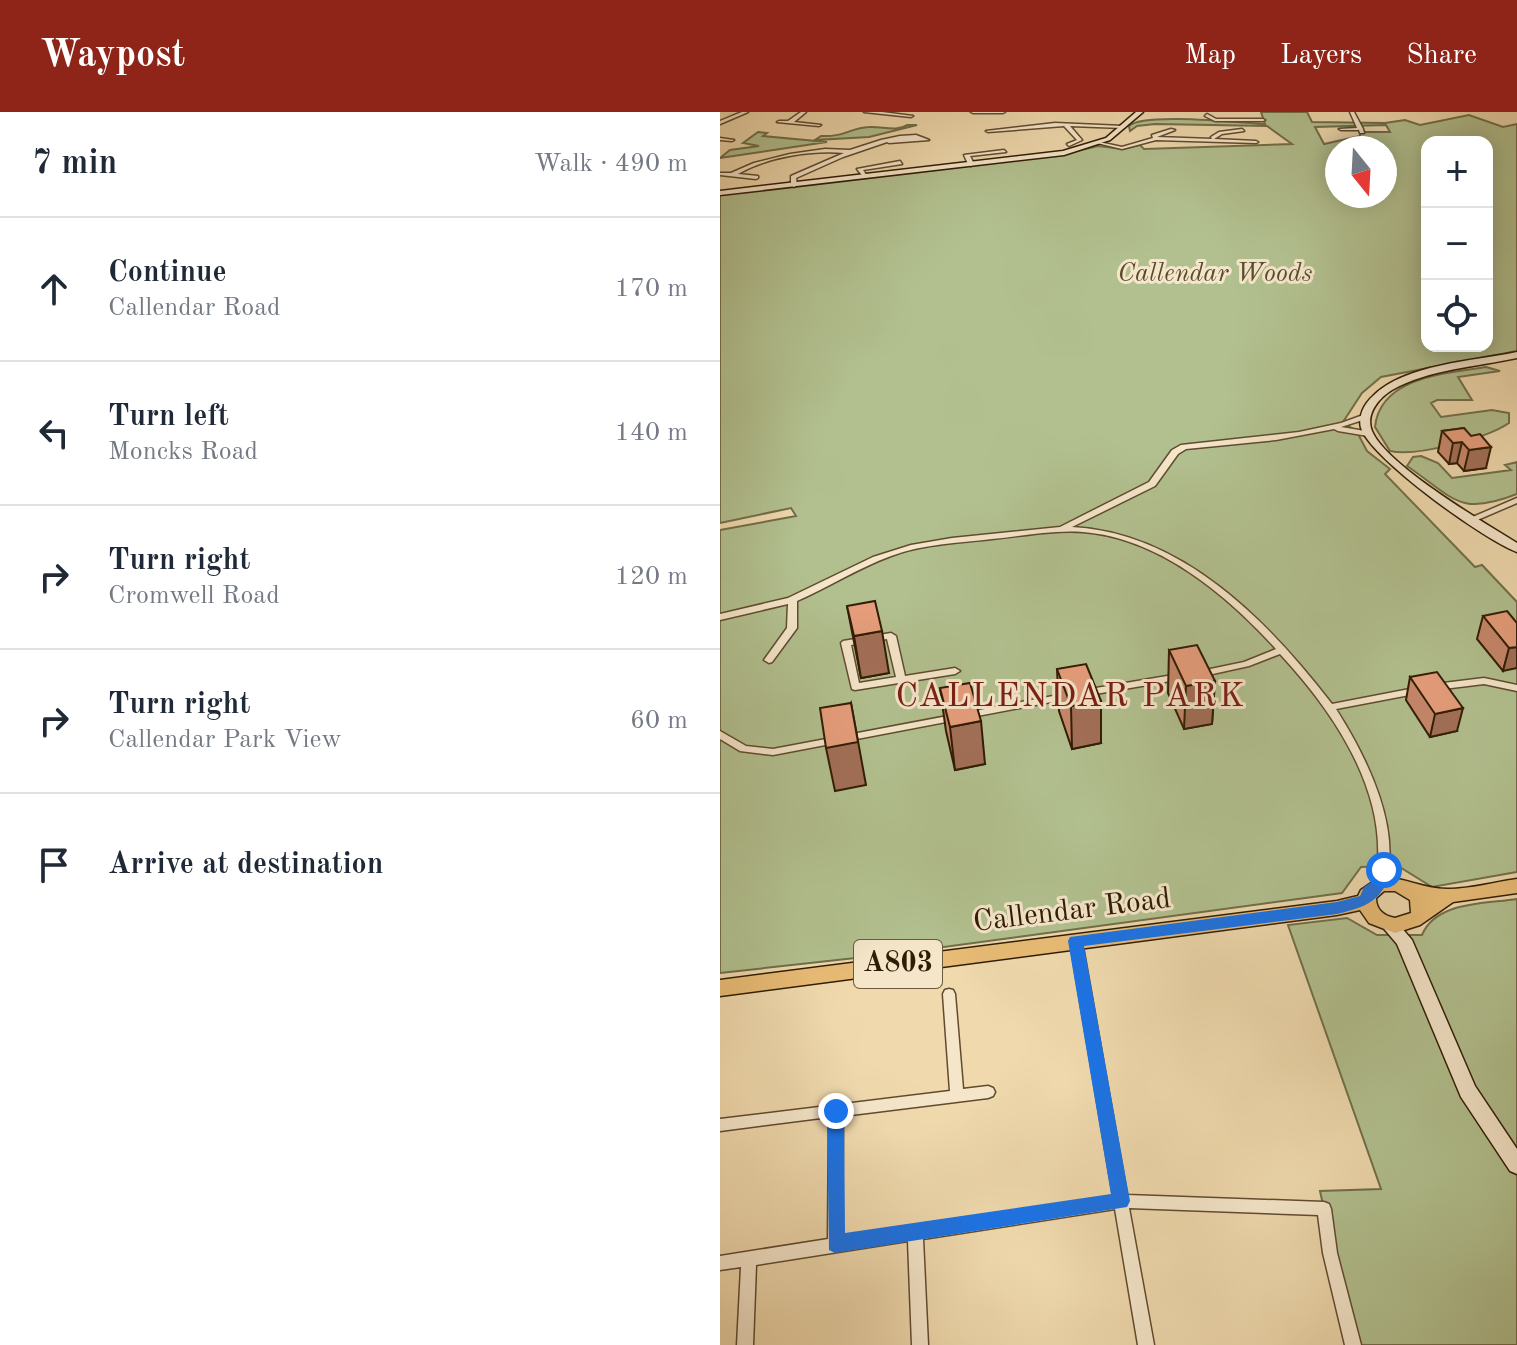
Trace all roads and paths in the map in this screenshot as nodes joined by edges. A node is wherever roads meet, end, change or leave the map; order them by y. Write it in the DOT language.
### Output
graph roads {
  1 [pos="746,112"];
  2 [pos="804,112"];
  3 [pos="866,112"];
  4 [pos="973,112"];
  5 [pos="1003,112"];
  6 [pos="1140,112"];
  7 [pos="1260,112"];
  8 [pos="1352,112"];
  9 [pos="879,113"];
  10 [pos="1207,115"];
  11 [pos="911,116"];
  12 [pos="779,122"];
  13 [pos="720,123"];
  14 [pos="789,123"];
  15 [pos="1065,124"];
  16 [pos="819,125"];
  17 [pos="1027,127"];
  18 [pos="1123,127"];
  19 [pos="1341,129"];
  20 [pos="1173,130"];
  21 [pos="1242,130"];
  22 [pos="1213,138"];
  23 [pos="720,139"];
  24 [pos="1156,139"];
  25 [pos="732,140"];
  26 [pos="889,142"];
  27 [pos="1256,142"];
  28 [pos="1099,143"];
  29 [pos="1069,145"];
  30 [pos="1004,151"];
  31 [pos="851,152"];
  32 [pos="900,163"];
  33 [pos="971,164"];
  34 [pos="721,174"];
  35 [pos="732,175"];
  36 [pos="864,176"];
  37 [pos="756,177"];
  38 [pos="794,185"];
  39 [pos="720,193"];
  40 [pos="1517,355"];
  41 [pos="1366,416"];
  42 [pos="1332,429"];
  43 [pos="1368,434"];
  44 [pos="1517,500"];
  45 [pos="1472,519"];
  46 [pos="1061,528"];
  47 [pos="1517,548"];
  48 [pos="793,599"];
  49 [pos="720,617"];
  50 [pos="1281,650"];
  51 [pos="769,660"];
  52 [pos="955,671"];
  53 [pos="901,680"];
  54 [pos="1517,688"];
  55 [pos="1331,707"];
  56 [pos="720,734"];
  57 [pos="1394,882"];
  58 [pos="1517,886"];
  59 [pos="1448,896"];
  60 [pos="1368,907"];
  61 [pos="1411,926"];
  62 [pos="1076,941"];
  63 [pos="720,988"];
  64 [pos="949,994"];
  65 [pos="988,1092"];
  66 [pos="957,1096"];
  67 [pos="836,1111"];
  68 [pos="720,1125"];
  69 [pos="1517,1165"];
  70 [pos="1121,1201"];
  71 [pos="915,1232"];
  72 [pos="835,1244"];
  73 [pos="749,1258"];
  74 [pos="720,1263"];
  75 [pos="745,1345"];
  76 [pos="920,1345"];
  77 [pos="1146,1345"];
  78 [pos="1353,1345"];
  1 -- 13 [label="street"];
  2 -- 14 [label="street"];
  3 -- 9 [label="street"];
  4 -- 5 [label="street"];
  6 -- 18 [label="street"];
  7 -- 10 [label="street"];
  8 -- 19 [label="street"];
  9 -- 11 [label="street"];
  12 -- 14 [label="street"];
  14 -- 16 [label="street"];
  15 -- 17 [label="street"];
  15 -- 18 [label="street"];
  15 -- 29 [label="street"];
  17 -- 17 [label="street"];
  18 -- 28 [label="street"];
  20 -- 24 [label="street"];
  21 -- 22 [label="street"];
  22 -- 24 [label="street"];
  22 -- 27 [label="street"];
  23 -- 25 [label="street"];
  24 -- 28 [label="street"];
  26 -- 26 [label="street"];
  26 -- 31 [label="street"];
  28 -- 33 [label="street"];
  30 -- 33 [label="street"];
  31 -- 35 [label="street"];
  31 -- 38 [label="street"];
  32 -- 36 [label="street"];
  33 -- 36 [label="street"];
  34 -- 35 [label="street"];
  35 -- 37 [label="street"];
  36 -- 38 [label="street"];
  38 -- 39 [label="street"];
  40 -- 41 [label="street"];
  41 -- 42 [label="street"];
  41 -- 43 [label="street"];
  42 -- 43 [label="street"];
  42 -- 46 [label="street"];
  43 -- 45 [label="street"];
  44 -- 45 [label="street"];
  45 -- 47 [label="street"];
  46 -- 48 [label="street"];
  46 -- 50 [label="street"];
  48 -- 49 [label="street"];
  48 -- 51 [label="street"];
  50 -- 55 [label="street"];
  50 -- 56 [label="street"];
  52 -- 53 [label="street"];
  53 -- 53 [label="street"];
  54 -- 55 [label="street"];
  55 -- 57 [label="street"];
  57 -- 59 [label="main road"];
  57 -- 60 [label="main road"];
  57 -- 61 [label="main road"];
  58 -- 59 [label="main road"];
  59 -- 61 [label="main road"];
  60 -- 61 [label="main road, A803"];
  60 -- 62 [label="main road, Callendar Road / A803"];
  61 -- 69 [label="street"];
  62 -- 63 [label="main road, Callendar Road / A803"];
  62 -- 70 [label="street"];
  64 -- 66 [label="street"];
  65 -- 66 [label="street"];
  66 -- 67 [label="street"];
  67 -- 68 [label="street"];
  67 -- 72 [label="street"];
  70 -- 71 [label="street"];
  70 -- 77 [label="street"];
  70 -- 78 [label="street"];
  71 -- 72 [label="street"];
  71 -- 76 [label="street"];
  72 -- 73 [label="street"];
  73 -- 74 [label="street"];
  73 -- 75 [label="street"];
}
